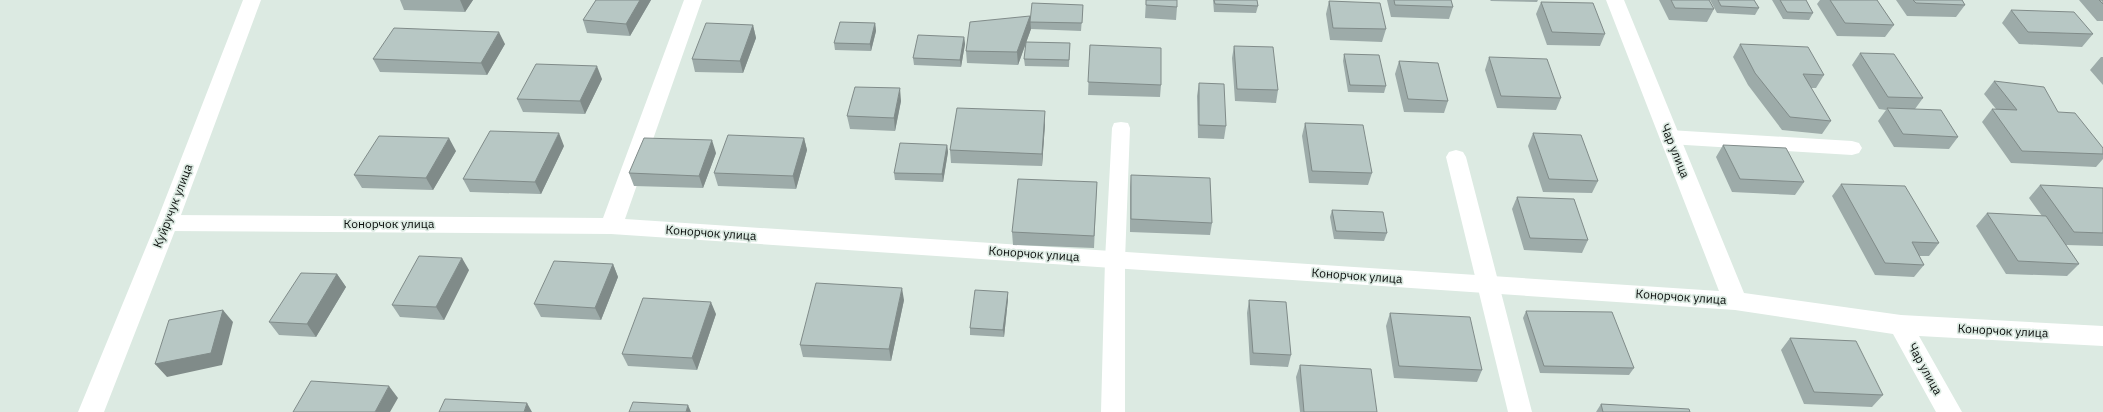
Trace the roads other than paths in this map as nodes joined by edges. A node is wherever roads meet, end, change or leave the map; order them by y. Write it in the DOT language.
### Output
graph roads {
  1 [pos="252,0"];
  2 [pos="693,0"];
  3 [pos="1615,0"];
  4 [pos="1121,128"];
  5 [pos="1669,137"];
  6 [pos="1852,148"];
  7 [pos="1456,157"];
  8 [pos="167,223"];
  9 [pos="610,226"];
  10 [pos="1115,260"];
  11 [pos="1489,284"];
  12 [pos="1735,301"];
  13 [pos="1901,325"];
  14 [pos="2103,336"];
  15 [pos="91,412"];
  16 [pos="1113,412"];
  17 [pos="1520,412"];
  18 [pos="1949,412"];
  1 -- 8 [label="street, Куйручук улица"];
  2 -- 9 [label="street"];
  3 -- 5 [label="street, Чар улица"];
  4 -- 10 [label="lane"];
  5 -- 6 [label="lane"];
  5 -- 12 [label="street, Чар улица"];
  7 -- 11 [label="lane"];
  8 -- 9 [label="street, Конорчок улица"];
  8 -- 15 [label="street, Куйручук улица"];
  9 -- 10 [label="street, Конорчок улица"];
  10 -- 11 [label="street, Конорчок улица"];
  10 -- 16 [label="lane"];
  11 -- 12 [label="street, Конорчок улица"];
  11 -- 17 [label="lane"];
  12 -- 13 [label="street, Конорчок улица"];
  13 -- 14 [label="street, Конорчок улица"];
  13 -- 18 [label="street, Чар улица"];
}
